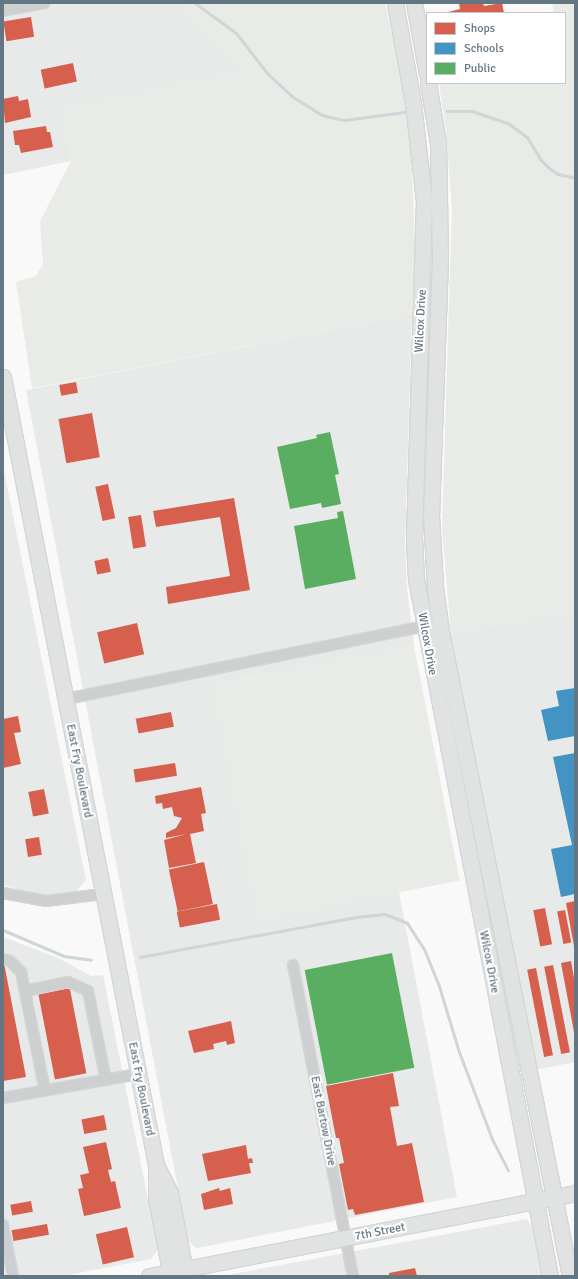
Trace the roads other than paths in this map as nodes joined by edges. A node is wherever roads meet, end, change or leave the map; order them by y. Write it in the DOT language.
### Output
graph roads {
  1 [pos="44,3"];
  2 [pos="395,3"];
  3 [pos="414,3"];
  4 [pos="3,11"];
  5 [pos="426,69"];
  6 [pos="428,84"];
  7 [pos="3,377"];
  8 [pos="440,624"];
  9 [pos="424,626"];
  10 [pos="66,699"];
  11 [pos="3,893"];
  12 [pos="103,894"];
  13 [pos="3,959"];
  14 [pos="294,965"];
  15 [pos="25,990"];
  16 [pos="138,1074"];
  17 [pos="106,1080"];
  18 [pos="45,1091"];
  19 [pos="3,1098"];
  20 [pos="575,1193"];
  21 [pos="556,1197"];
  22 [pos="536,1201"];
  23 [pos="3,1225"];
  24 [pos="346,1238"];
  25 [pos="178,1273"];
  26 [pos="13,1276"];
  27 [pos="149,1276"];
  28 [pos="353,1276"];
  29 [pos="550,1276"];
  30 [pos="570,1276"];
  1 -- 4 [label="street"];
  2 -- 9 [label="street, Wilcox Drive"];
  3 -- 5 [label="street"];
  6 -- 8 [label="street, Wilcox Drive"];
  7 -- 10 [label="street, East Fry Boulevard"];
  8 -- 9 [label="street"];
  8 -- 21 [label="street, Wilcox Drive"];
  9 -- 10 [label="street"];
  9 -- 22 [label="street, Wilcox Drive"];
  10 -- 12 [label="street, East Fry Boulevard"];
  11 -- 12 [label="street"];
  12 -- 16 [label="street, East Fry Boulevard"];
  13 -- 15 [label="street"];
  14 -- 24 [label="street, East Bartow Drive"];
  15 -- 17 [label="street"];
  15 -- 18 [label="street"];
  16 -- 17 [label="street"];
  16 -- 25 [label="street, East Fry Boulevard"];
  17 -- 18 [label="street"];
  18 -- 19 [label="street"];
  20 -- 21 [label="street, 7th Street"];
  21 -- 22 [label="street, 7th Street"];
  21 -- 30 [label="street, Wilcox Drive"];
  22 -- 24 [label="street, 7th Street"];
  22 -- 29 [label="street, Wilcox Drive"];
  23 -- 26 [label="street"];
  24 -- 25 [label="street, 7th Street"];
  24 -- 28 [label="street, East Bartow Drive"];
  25 -- 27 [label="street, 7th Street"];
}
